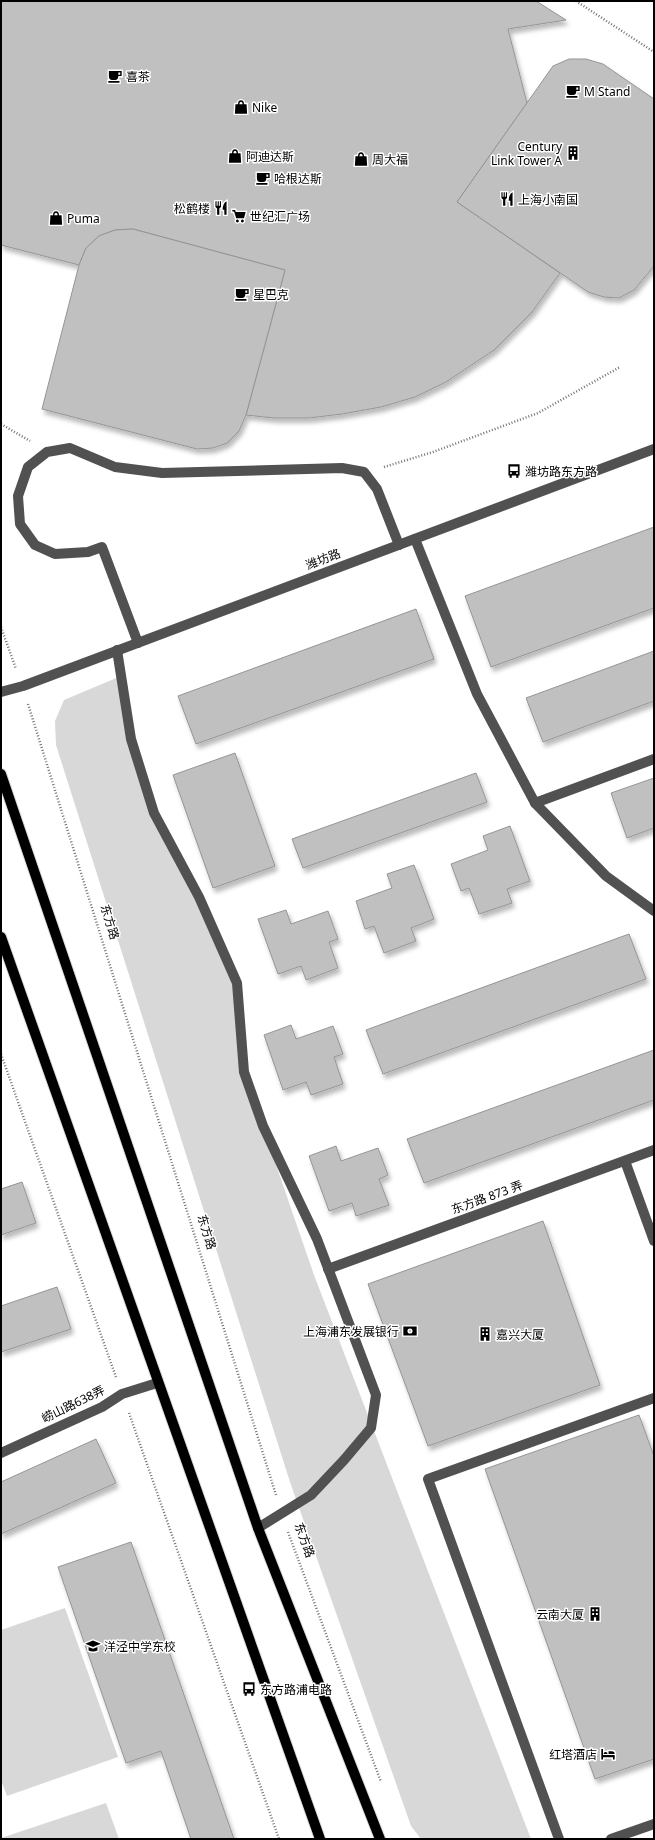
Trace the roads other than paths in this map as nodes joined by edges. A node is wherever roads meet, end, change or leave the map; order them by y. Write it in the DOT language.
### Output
graph roads {
  1 [pos="654,449"];
  2 [pos="415,539"];
  3 [pos="399,545"];
  4 [pos="138,643"];
  5 [pos="116,650"];
  6 [pos="1,692"];
  7 [pos="654,759"];
  8 [pos="1,774"];
  9 [pos="535,803"];
  10 [pos="654,911"];
  11 [pos="1,937"];
  12 [pos="654,1150"];
  13 [pos="625,1161"];
  14 [pos="654,1241"];
  15 [pos="328,1269"];
  16 [pos="158,1383"];
  17 [pos="654,1398"];
  18 [pos="1,1453"];
  19 [pos="258,1528"];
  20 [pos="654,1824"];
  21 [pos="320,1839"];
  22 [pos="380,1839"];
  23 [pos="559,1839"];
  24 [pos="611,1839"];
  1 -- 2 [label="street, 潍坊路"];
  2 -- 3 [label="street, 潍坊路"];
  2 -- 9 [label="street"];
  3 -- 4 [label="street, 潍坊路"];
  3 -- 4 [label="street"];
  4 -- 5 [label="street, 潍坊路"];
  5 -- 6 [label="street, 潍坊路"];
  5 -- 15 [label="street"];
  7 -- 9 [label="street"];
  8 -- 19 [label="main road"];
  9 -- 10 [label="street"];
  11 -- 16 [label="main road"];
  12 -- 13 [label="street, 东方路 873 弄"];
  13 -- 14 [label="street"];
  13 -- 15 [label="street, 东方路 873 弄"];
  15 -- 19 [label="street"];
  16 -- 18 [label="street, 崂山路638弄"];
  16 -- 21 [label="main road"];
  17 -- 23 [label="street"];
  19 -- 22 [label="main road"];
  20 -- 24 [label="street"];
}
